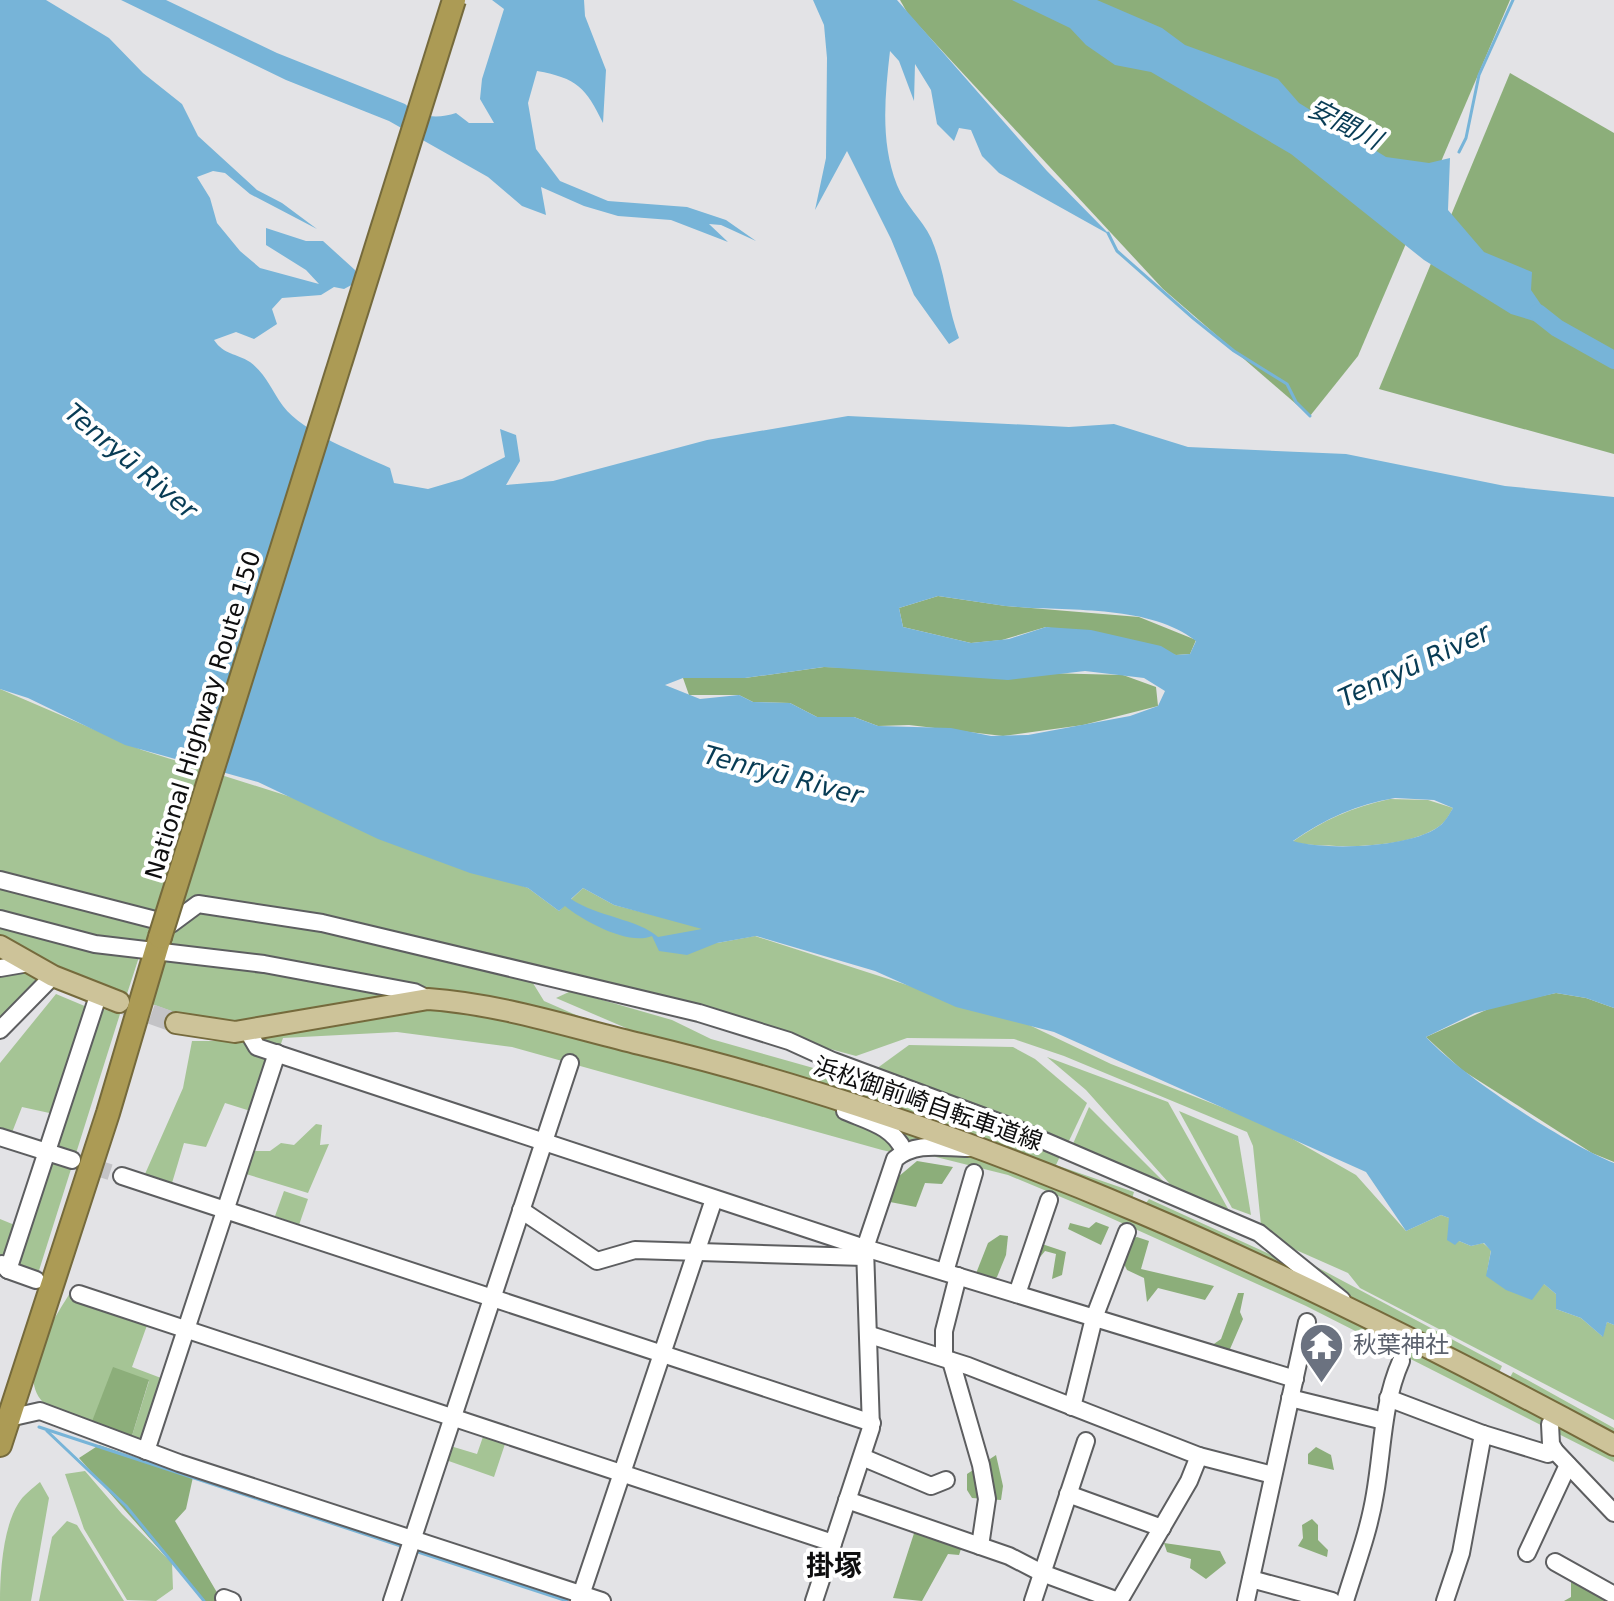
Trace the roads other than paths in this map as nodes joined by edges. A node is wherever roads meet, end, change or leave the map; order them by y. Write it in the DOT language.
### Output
graph roads {
  1 [pos="454,0"];
  2 [pos="0,880"];
  3 [pos="0,919"];
  4 [pos="157,945"];
  5 [pos="0,946"];
  6 [pos="29,963"];
  7 [pos="0,968"];
  8 [pos="53,976"];
  9 [pos="98,996"];
  10 [pos="428,999"];
  11 [pos="119,1002"];
  12 [pos="176,1023"];
  13 [pos="0,1030"];
  14 [pos="247,1030"];
  15 [pos="277,1053"];
  16 [pos="570,1063"];
  17 [pos="832,1095"];
  18 [pos="0,1137"];
  19 [pos="543,1142"];
  20 [pos="48,1146"];
  21 [pos="982,1149"];
  22 [pos="904,1151"];
  23 [pos="73,1155"];
  24 [pos="123,1171"];
  25 [pos="974,1173"];
  26 [pos="714,1199"];
  27 [pos="1049,1200"];
  28 [pos="227,1205"];
  29 [pos="521,1210"];
  30 [pos="1127,1232"];
  31 [pos="696,1251"];
  32 [pos="864,1252"];
  33 [pos="4,1266"];
  34 [pos="951,1274"];
  35 [pos="36,1280"];
  36 [pos="79,1294"];
  37 [pos="493,1294"];
  38 [pos="1017,1294"];
  39 [pos="1362,1316"];
  40 [pos="1094,1318"];
  41 [pos="1307,1322"];
  42 [pos="186,1328"];
  43 [pos="870,1335"];
  44 [pos="662,1354"];
  45 [pos="947,1360"];
  46 [pos="1401,1361"];
  47 [pos="23,1377"];
  48 [pos="1295,1379"];
  49 [pos="1503,1385"];
  50 [pos="1290,1398"];
  51 [pos="1388,1398"];
  52 [pos="8,1407"];
  53 [pos="1072,1407"];
  54 [pos="40,1411"];
  55 [pos="453,1417"];
  56 [pos="1384,1421"];
  57 [pos="872,1423"];
  58 [pos="1550,1424"];
  59 [pos="1483,1434"];
  60 [pos="1086,1441"];
  61 [pos="0,1445"];
  62 [pos="1614,1446"];
  63 [pos="146,1451"];
  64 [pos="1555,1451"];
  65 [pos="1199,1456"];
  66 [pos="862,1457"];
  67 [pos="1568,1465"];
  68 [pos="621,1473"];
  69 [pos="1273,1475"];
  70 [pos="946,1480"];
  71 [pos="1068,1494"];
  72 [pos="847,1500"];
  73 [pos="1614,1513"];
  74 [pos="1162,1528"];
  75 [pos="413,1538"];
  76 [pos="833,1543"];
  77 [pos="980,1546"];
  78 [pos="1527,1553"];
  79 [pos="1555,1562"];
  80 [pos="1042,1573"];
  81 [pos="1251,1579"];
  82 [pos="1614,1595"];
  83 [pos="580,1598"];
  84 [pos="392,1601"];
  85 [pos="602,1601"];
  86 [pos="814,1601"];
  87 [pos="1033,1601"];
  88 [pos="1118,1601"];
  89 [pos="1246,1601"];
  90 [pos="1332,1601"];
  91 [pos="1345,1601"];
  92 [pos="1445,1601"];
  1 -- 4 [label="highway, National Highway Route 150, bridge"];
  2 -- 39 [label="street"];
  3 -- 4 [label="street"];
  4 -- 10 [label="street"];
  4 -- 47 [label="highway, National Highway Route 150"];
  5 -- 6 [label="main road"];
  6 -- 7 [label="street"];
  6 -- 8 [label="main road"];
  8 -- 9 [label="main road"];
  8 -- 13 [label="street"];
  9 -- 11 [label="main road"];
  9 -- 20 [label="street"];
  10 -- 14 [label="main road, 浜松御前崎自転車道線"];
  10 -- 17 [label="main road, 浜松御前崎自転車道線"];
  12 -- 14 [label="main road, 浜松御前崎自転車道線"];
  14 -- 15 [label="street"];
  15 -- 19 [label="street"];
  15 -- 28 [label="street"];
  16 -- 19 [label="street"];
  17 -- 21 [label="main road, 浜松御前崎自転車道線"];
  17 -- 22 [label="street"];
  18 -- 20 [label="street"];
  19 -- 26 [label="street"];
  19 -- 29 [label="street"];
  20 -- 23 [label="street"];
  20 -- 33 [label="street"];
  21 -- 22 [label="street"];
  21 -- 39 [label="main road, 浜松御前崎自転車道線"];
  22 -- 32 [label="street"];
  24 -- 28 [label="street"];
  25 -- 34 [label="street"];
  26 -- 31 [label="street"];
  26 -- 32 [label="street"];
  27 -- 38 [label="street"];
  28 -- 37 [label="street"];
  28 -- 42 [label="street"];
  29 -- 31 [label="street"];
  29 -- 37 [label="street"];
  30 -- 40 [label="street"];
  31 -- 32 [label="street"];
  31 -- 44 [label="street"];
  32 -- 34 [label="street"];
  32 -- 43 [label="street"];
  33 -- 35 [label="street"];
  34 -- 38 [label="street"];
  34 -- 45 [label="street"];
  36 -- 42 [label="street"];
  37 -- 44 [label="street"];
  37 -- 55 [label="street"];
  38 -- 40 [label="street"];
  39 -- 49 [label="main road, 浜松御前崎自転車道線"];
  40 -- 48 [label="street"];
  40 -- 53 [label="street"];
  41 -- 48 [label="street"];
  42 -- 55 [label="street"];
  42 -- 63 [label="street"];
  43 -- 45 [label="street"];
  43 -- 57 [label="street"];
  44 -- 57 [label="street"];
  44 -- 68 [label="street"];
  45 -- 53 [label="street"];
  45 -- 77 [label="street"];
  46 -- 51 [label="street"];
  47 -- 52 [label="highway, National Highway Route 150"];
  47 -- 54 [label="street"];
  48 -- 50 [label="street"];
  49 -- 58 [label="street"];
  49 -- 62 [label="main road, 浜松御前崎自転車道線"];
  50 -- 56 [label="street"];
  50 -- 69 [label="street"];
  51 -- 56 [label="street"];
  51 -- 59 [label="street"];
  52 -- 54 [label="street"];
  52 -- 61 [label="highway, National Highway Route 150"];
  53 -- 65 [label="street"];
  54 -- 63 [label="street"];
  55 -- 68 [label="street"];
  55 -- 75 [label="street"];
  56 -- 91 [label="street"];
  57 -- 66 [label="street"];
  58 -- 62 [label="street"];
  58 -- 64 [label="street"];
  59 -- 64 [label="street"];
  59 -- 92 [label="street"];
  60 -- 71 [label="street"];
  63 -- 75 [label="street"];
  64 -- 67 [label="street"];
  65 -- 69 [label="street"];
  65 -- 74 [label="street"];
  66 -- 70 [label="street"];
  66 -- 72 [label="street"];
  67 -- 73 [label="street"];
  67 -- 78 [label="street"];
  68 -- 76 [label="street"];
  68 -- 83 [label="street"];
  69 -- 81 [label="street"];
  71 -- 74 [label="street"];
  71 -- 80 [label="street"];
  72 -- 76 [label="street"];
  72 -- 77 [label="street"];
  74 -- 88 [label="street"];
  75 -- 83 [label="street"];
  75 -- 84 [label="street"];
  76 -- 86 [label="street"];
  77 -- 80 [label="street"];
  79 -- 82 [label="street"];
  80 -- 87 [label="street"];
  80 -- 88 [label="street"];
  81 -- 89 [label="street"];
  81 -- 90 [label="street"];
  83 -- 85 [label="street"];
}
